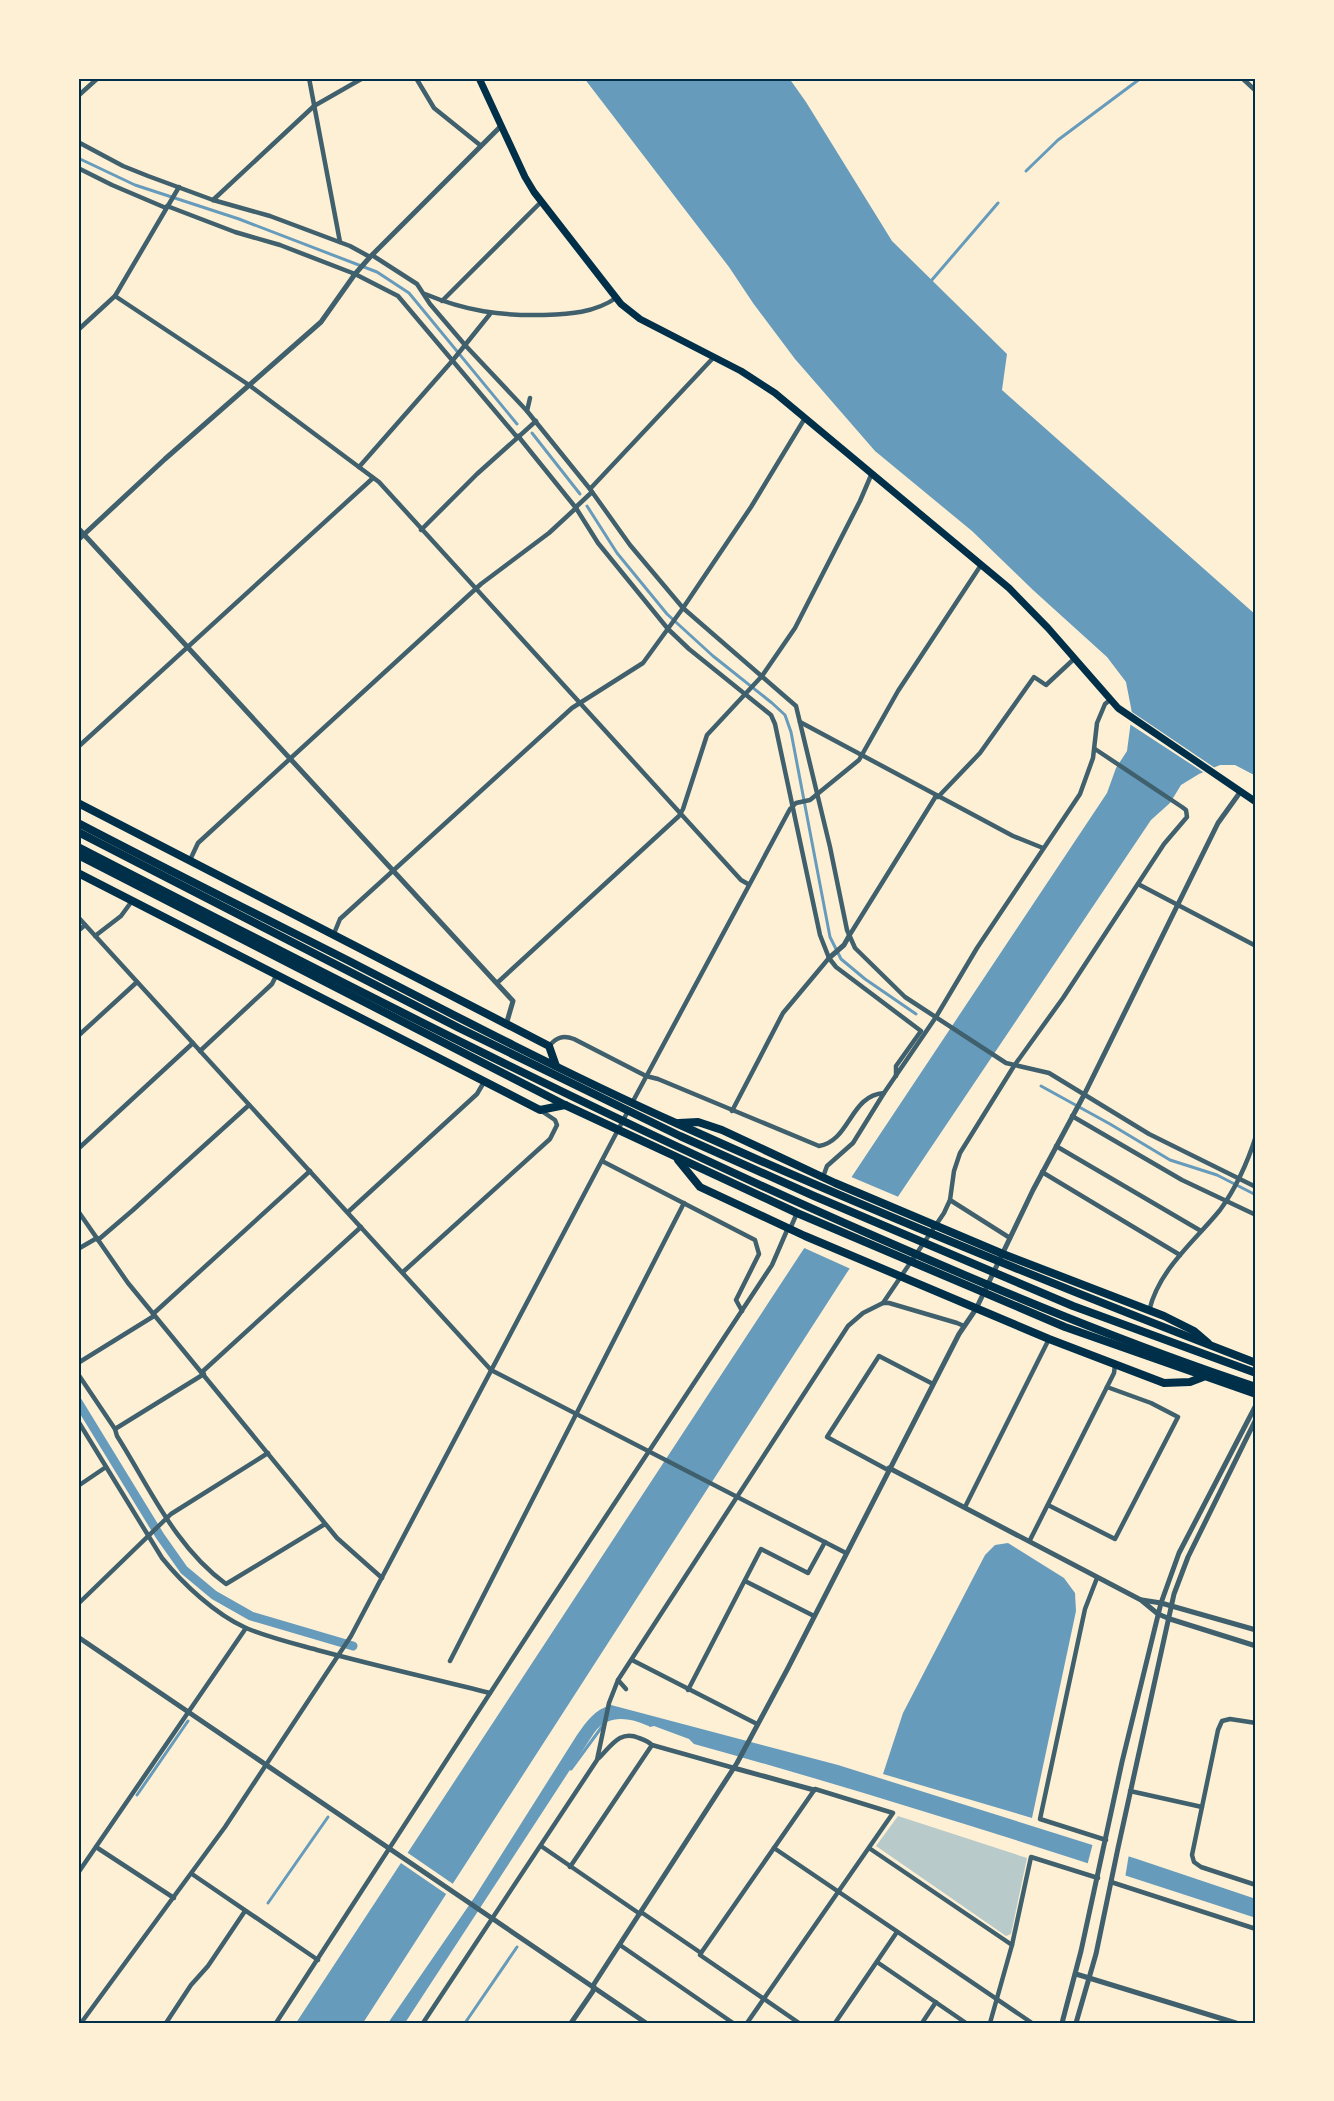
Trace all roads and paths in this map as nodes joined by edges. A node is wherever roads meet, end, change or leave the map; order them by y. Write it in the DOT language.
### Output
graph roads {
  1 [pos="98,78"];
  2 [pos="309,78"];
  3 [pos="363,78"];
  4 [pos="416,78"];
  5 [pos="479,78"];
  6 [pos="1242,78"];
  7 [pos="1256,91"];
  8 [pos="78,96"];
  9 [pos="314,106"];
  10 [pos="501,126"];
  11 [pos="78,142"];
  12 [pos="480,145"];
  13 [pos="78,168"];
  14 [pos="179,187"];
  15 [pos="213,200"];
  16 [pos="541,202"];
  17 [pos="167,206"];
  18 [pos="340,242"];
  19 [pos="371,256"];
  20 [pos="355,274"];
  21 [pos="425,294"];
  22 [pos="115,296"];
  23 [pos="616,298"];
  24 [pos="442,301"];
  25 [pos="490,314"];
  26 [pos="78,330"];
  27 [pos="465,345"];
  28 [pos="714,357"];
  29 [pos="453,360"];
  30 [pos="249,385"];
  31 [pos="530,398"];
  32 [pos="527,411"];
  33 [pos="805,418"];
  34 [pos="536,421"];
  35 [pos="518,436"];
  36 [pos="359,467"];
  37 [pos="872,474"];
  38 [pos="374,478"];
  39 [pos="591,490"];
  40 [pos="576,508"];
  41 [pos="78,528"];
  42 [pos="421,530"];
  43 [pos="84,535"];
  44 [pos="78,540"];
  45 [pos="981,564"];
  46 [pos="476,589"];
  47 [pos="683,608"];
  48 [pos="668,629"];
  49 [pos="188,648"];
  50 [pos="1075,658"];
  51 [pos="762,676"];
  52 [pos="746,694"];
  53 [pos="1110,700"];
  54 [pos="579,702"];
  55 [pos="800,722"];
  56 [pos="78,747"];
  57 [pos="1095,749"];
  58 [pos="862,755"];
  59 [pos="290,760"];
  60 [pos="1240,791"];
  61 [pos="817,795"];
  62 [pos="937,797"];
  63 [pos="1256,802"];
  64 [pos="78,803"];
  65 [pos="794,805"];
  66 [pos="680,813"];
  67 [pos="78,823"];
  68 [pos="78,832"];
  69 [pos="78,847"];
  70 [pos="1043,848"];
  71 [pos="78,855"];
  72 [pos="190,862"];
  73 [pos="394,872"];
  74 [pos="78,873"];
  75 [pos="748,884"];
  76 [pos="1137,884"];
  77 [pos="132,901"];
  78 [pos="1178,905"];
  79 [pos="78,917"];
  80 [pos="85,925"];
  81 [pos="78,932"];
  82 [pos="95,936"];
  83 [pos="333,936"];
  84 [pos="849,936"];
  85 [pos="1256,946"];
  86 [pos="829,958"];
  87 [pos="276,976"];
  88 [pos="137,982"];
  89 [pos="497,983"];
  90 [pos="936,1017"];
  91 [pos="506,1025"];
  92 [pos="78,1036"];
  93 [pos="193,1043"];
  94 [pos="549,1046"];
  95 [pos="200,1051"];
  96 [pos="556,1066"];
  97 [pos="1014,1066"];
  98 [pos="646,1076"];
  99 [pos="896,1076"];
  100 [pos="484,1082"];
  101 [pos="885,1093"];
  102 [pos="1084,1096"];
  103 [pos="632,1102"];
  104 [pos="249,1105"];
  105 [pos="565,1106"];
  106 [pos="540,1110"];
  107 [pos="732,1111"];
  108 [pos="1073,1115"];
  109 [pos="674,1123"];
  110 [pos="618,1130"];
  111 [pos="1256,1136"];
  112 [pos="1056,1146"];
  113 [pos="78,1149"];
  114 [pos="674,1157"];
  115 [pos="602,1161"];
  116 [pos="310,1171"];
  117 [pos="1042,1172"];
  118 [pos="821,1176"];
  119 [pos="1238,1179"];
  120 [pos="815,1185"];
  121 [pos="1256,1188"];
  122 [pos="950,1200"];
  123 [pos="1226,1201"];
  124 [pos="684,1203"];
  125 [pos="78,1211"];
  126 [pos="348,1212"];
  127 [pos="797,1213"];
  128 [pos="1256,1215"];
  129 [pos="361,1227"];
  130 [pos="789,1228"];
  131 [pos="1201,1231"];
  132 [pos="1010,1238"];
  133 [pos="97,1239"];
  134 [pos="78,1250"];
  135 [pos="1003,1254"];
  136 [pos="1180,1255"];
  137 [pos="403,1272"];
  138 [pos="883,1303"];
  139 [pos="975,1309"];
  140 [pos="742,1311"];
  141 [pos="1149,1311"];
  142 [pos="154,1315"];
  143 [pos="964,1326"];
  144 [pos="1049,1339"];
  145 [pos="1211,1346"];
  146 [pos="78,1363"];
  147 [pos="1256,1363"];
  148 [pos="1115,1365"];
  149 [pos="491,1370"];
  150 [pos="1256,1372"];
  151 [pos="203,1373"];
  152 [pos="78,1374"];
  153 [pos="1203,1377"];
  154 [pos="933,1384"];
  155 [pos="1256,1387"];
  156 [pos="1107,1388"];
  157 [pos="1256,1394"];
  158 [pos="1256,1405"];
  159 [pos="577,1413"];
  160 [pos="1256,1419"];
  161 [pos="78,1422"];
  162 [pos="115,1429"];
  163 [pos="649,1451"];
  164 [pos="268,1453"];
  165 [pos="106,1467"];
  166 [pos="889,1469"];
  167 [pos="78,1486"];
  168 [pos="737,1496"];
  169 [pos="1048,1505"];
  170 [pos="965,1507"];
  171 [pos="166,1518"];
  172 [pos="325,1524"];
  173 [pos="148,1535"];
  174 [pos="1030,1540"];
  175 [pos="825,1542"];
  176 [pos="846,1552"];
  177 [pos="382,1578"];
  178 [pos="1097,1578"];
  179 [pos="745,1581"];
  180 [pos="1141,1600"];
  181 [pos="1161,1603"];
  182 [pos="78,1604"];
  183 [pos="1172,1606"];
  184 [pos="1158,1614"];
  185 [pos="814,1616"];
  186 [pos="1170,1619"];
  187 [pos="246,1628"];
  188 [pos="1256,1630"];
  189 [pos="78,1634"];
  190 [pos="1256,1646"];
  191 [pos="339,1656"];
  192 [pos="450,1660"];
  193 [pos="632,1660"];
  194 [pos="618,1680"];
  195 [pos="626,1689"];
  196 [pos="688,1690"];
  197 [pos="490,1693"];
  198 [pos="189,1712"];
  199 [pos="1256,1723"];
  200 [pos="757,1724"];
  201 [pos="652,1745"];
  202 [pos="597,1760"];
  203 [pos="266,1765"];
  204 [pos="735,1766"];
  205 [pos="814,1790"];
  206 [pos="1130,1791"];
  207 [pos="1202,1807"];
  208 [pos="1106,1843"];
  209 [pos="541,1846"];
  210 [pos="96,1847"];
  211 [pos="390,1848"];
  212 [pos="774,1848"];
  213 [pos="869,1848"];
  214 [pos="570,1867"];
  215 [pos="78,1873"];
  216 [pos="192,1874"];
  217 [pos="1099,1876"];
  218 [pos="1112,1880"];
  219 [pos="1256,1885"];
  220 [pos="838,1892"];
  221 [pos="174,1898"];
  222 [pos="244,1911"];
  223 [pos="640,1913"];
  224 [pos="491,1918"];
  225 [pos="1256,1929"];
  226 [pos="897,1932"];
  227 [pos="620,1945"];
  228 [pos="1012,1945"];
  229 [pos="701,1953"];
  230 [pos="318,1960"];
  231 [pos="877,1962"];
  232 [pos="1076,1974"];
  233 [pos="1091,1979"];
  234 [pos="593,1987"];
  235 [pos="764,1999"];
  236 [pos="998,1999"];
  237 [pos="936,2002"];
  238 [pos="81,2023"];
  239 [pos="166,2023"];
  240 [pos="276,2023"];
  241 [pos="423,2023"];
  242 [pos="571,2023"];
  243 [pos="646,2023"];
  244 [pos="732,2023"];
  245 [pos="747,2023"];
  246 [pos="799,2023"];
  247 [pos="835,2023"];
  248 [pos="922,2023"];
  249 [pos="966,2023"];
  250 [pos="990,2023"];
  251 [pos="1032,2023"];
  252 [pos="1062,2023"];
  253 [pos="1076,2023"];
  254 [pos="1236,2023"];
  1 -- 8 [label="street"];
  2 -- 9 [label="street"];
  3 -- 9 [label="street"];
  4 -- 12 [label="street"];
  5 -- 10 [label="main road"];
  6 -- 7 [label="street"];
  9 -- 15 [label="street"];
  9 -- 18 [label="street"];
  10 -- 12 [label="street"];
  10 -- 16 [label="main road"];
  11 -- 14 [label="street"];
  12 -- 19 [label="street"];
  13 -- 17 [label="street"];
  14 -- 15 [label="street"];
  14 -- 17 [label="street"];
  15 -- 18 [label="street"];
  16 -- 23 [label="main road"];
  16 -- 24 [label="street"];
  17 -- 20 [label="street"];
  17 -- 22 [label="street"];
  18 -- 19 [label="street"];
  19 -- 20 [label="street"];
  19 -- 21 [label="street"];
  20 -- 29 [label="street"];
  20 -- 30 [label="street"];
  21 -- 24 [label="street"];
  21 -- 27 [label="street"];
  22 -- 26 [label="street"];
  22 -- 30 [label="street"];
  23 -- 25 [label="street"];
  23 -- 28 [label="main road"];
  24 -- 25 [label="street"];
  25 -- 27 [label="street"];
  27 -- 29 [label="street"];
  27 -- 32 [label="street"];
  28 -- 33 [label="main road"];
  28 -- 39 [label="street"];
  29 -- 35 [label="street"];
  29 -- 36 [label="street"];
  30 -- 36 [label="street"];
  30 -- 43 [label="street"];
  31 -- 32 [label="street"];
  32 -- 34 [label="street"];
  33 -- 37 [label="main road"];
  33 -- 47 [label="street"];
  34 -- 35 [label="street"];
  34 -- 39 [label="street"];
  35 -- 40 [label="street"];
  35 -- 42 [label="street"];
  36 -- 38 [label="street"];
  37 -- 45 [label="main road"];
  37 -- 51 [label="street"];
  38 -- 42 [label="street"];
  38 -- 49 [label="street"];
  39 -- 40 [label="street"];
  39 -- 47 [label="street"];
  40 -- 46 [label="street"];
  40 -- 48 [label="street"];
  41 -- 43 [label="street"];
  42 -- 46 [label="street"];
  43 -- 44 [label="street"];
  43 -- 49 [label="street"];
  45 -- 50 [label="main road"];
  45 -- 58 [label="street"];
  46 -- 54 [label="street"];
  46 -- 59 [label="street"];
  47 -- 48 [label="street"];
  47 -- 51 [label="street"];
  48 -- 52 [label="street"];
  48 -- 54 [label="street"];
  49 -- 56 [label="street"];
  49 -- 59 [label="street"];
  50 -- 53 [label="main road"];
  50 -- 62 [label="street"];
  51 -- 52 [label="street"];
  51 -- 55 [label="street"];
  52 -- 65 [label="street"];
  52 -- 66 [label="street"];
  53 -- 57 [label="street"];
  53 -- 60 [label="main road"];
  54 -- 66 [label="street"];
  54 -- 73 [label="street"];
  55 -- 58 [label="street"];
  55 -- 61 [label="street"];
  57 -- 70 [label="street"];
  57 -- 76 [label="street"];
  58 -- 61 [label="street"];
  58 -- 62 [label="street"];
  59 -- 72 [label="street"];
  59 -- 73 [label="street"];
  60 -- 63 [label="main road"];
  60 -- 78 [label="street"];
  61 -- 65 [label="street"];
  61 -- 84 [label="street"];
  62 -- 70 [label="street"];
  62 -- 84 [label="street"];
  64 -- 72 [label="highway"];
  65 -- 75 [label="street"];
  65 -- 86 [label="street"];
  66 -- 75 [label="street"];
  66 -- 89 [label="street"];
  67 -- 96 [label="highway"];
  68 -- 150 [label="highway"];
  69 -- 155 [label="highway"];
  70 -- 90 [label="street"];
  71 -- 105 [label="highway"];
  72 -- 83 [label="highway"];
  73 -- 83 [label="street"];
  73 -- 89 [label="street"];
  74 -- 77 [label="highway"];
  75 -- 98 [label="street"];
  76 -- 78 [label="street"];
  76 -- 97 [label="street"];
  77 -- 82 [label="street"];
  77 -- 87 [label="highway"];
  78 -- 85 [label="street"];
  78 -- 102 [label="street"];
  79 -- 80 [label="street"];
  80 -- 81 [label="street"];
  80 -- 82 [label="street"];
  82 -- 88 [label="street"];
  83 -- 91 [label="highway"];
  84 -- 86 [label="street"];
  84 -- 90 [label="street"];
  86 -- 99 [label="street"];
  86 -- 107 [label="street"];
  87 -- 95 [label="street"];
  87 -- 100 [label="highway"];
  88 -- 92 [label="street"];
  88 -- 93 [label="street"];
  89 -- 91 [label="street"];
  90 -- 97 [label="street"];
  90 -- 99 [label="street"];
  91 -- 94 [label="highway"];
  93 -- 95 [label="street"];
  93 -- 113 [label="street"];
  94 -- 96 [label="highway"];
  94 -- 98 [label="street"];
  95 -- 104 [label="street"];
  96 -- 103 [label="highway"];
  97 -- 102 [label="street"];
  97 -- 122 [label="street"];
  98 -- 103 [label="street"];
  98 -- 107 [label="street"];
  99 -- 101 [label="street"];
  100 -- 106 [label="highway"];
  100 -- 126 [label="street"];
  101 -- 107 [label="street"];
  101 -- 118 [label="street"];
  102 -- 108 [label="street"];
  102 -- 119 [label="street"];
  103 -- 109 [label="highway"];
  103 -- 110 [label="street"];
  104 -- 116 [label="street"];
  104 -- 133 [label="street"];
  105 -- 106 [label="highway"];
  105 -- 110 [label="highway"];
  106 -- 137 [label="street"];
  108 -- 112 [label="street"];
  108 -- 123 [label="street"];
  109 -- 118 [label="highway"];
  109 -- 120 [label="highway"];
  110 -- 114 [label="highway"];
  110 -- 115 [label="street"];
  111 -- 119 [label="street"];
  112 -- 117 [label="street"];
  112 -- 131 [label="street"];
  114 -- 127 [label="highway"];
  114 -- 130 [label="highway"];
  115 -- 124 [label="street"];
  115 -- 149 [label="street"];
  116 -- 126 [label="street"];
  116 -- 142 [label="street"];
  117 -- 132 [label="street"];
  117 -- 136 [label="street"];
  118 -- 120 [label="street"];
  118 -- 135 [label="highway"];
  119 -- 121 [label="street"];
  119 -- 123 [label="street"];
  120 -- 145 [label="highway"];
  122 -- 132 [label="street"];
  122 -- 138 [label="street"];
  123 -- 128 [label="street"];
  123 -- 131 [label="street"];
  124 -- 140 [label="street"];
  124 -- 159 [label="street"];
  125 -- 133 [label="street"];
  126 -- 129 [label="street"];
  127 -- 130 [label="street"];
  127 -- 153 [label="highway"];
  129 -- 137 [label="street"];
  129 -- 151 [label="street"];
  130 -- 139 [label="highway"];
  130 -- 140 [label="street"];
  131 -- 136 [label="street"];
  132 -- 135 [label="street"];
  133 -- 134 [label="street"];
  133 -- 142 [label="street"];
  135 -- 139 [label="street"];
  135 -- 141 [label="highway"];
  136 -- 141 [label="street"];
  137 -- 149 [label="street"];
  138 -- 143 [label="street"];
  138 -- 168 [label="street"];
  139 -- 143 [label="street"];
  139 -- 144 [label="highway"];
  140 -- 163 [label="street"];
  141 -- 145 [label="highway"];
  142 -- 146 [label="street"];
  142 -- 151 [label="street"];
  143 -- 154 [label="street"];
  144 -- 148 [label="highway"];
  144 -- 170 [label="street"];
  145 -- 147 [label="highway"];
  148 -- 153 [label="highway"];
  148 -- 156 [label="street"];
  149 -- 159 [label="street"];
  149 -- 177 [label="street"];
  151 -- 162 [label="street"];
  151 -- 164 [label="street"];
  152 -- 162 [label="street"];
  153 -- 157 [label="highway"];
  154 -- 166 [label="street"];
  154 -- 166 [label="street"];
  156 -- 169 [label="street"];
  156 -- 169 [label="street"];
  158 -- 181 [label="street"];
  159 -- 163 [label="street"];
  159 -- 192 [label="street"];
  160 -- 183 [label="street"];
  161 -- 165 [label="street"];
  162 -- 171 [label="street"];
  163 -- 168 [label="street"];
  163 -- 197 [label="street"];
  164 -- 171 [label="street"];
  164 -- 172 [label="street"];
  165 -- 167 [label="street"];
  165 -- 173 [label="street"];
  166 -- 170 [label="street"];
  166 -- 176 [label="street"];
  168 -- 175 [label="street"];
  168 -- 193 [label="street"];
  169 -- 174 [label="street"];
  170 -- 174 [label="street"];
  171 -- 172 [label="street"];
  171 -- 173 [label="street"];
  172 -- 177 [label="street"];
  173 -- 182 [label="street"];
  173 -- 187 [label="street"];
  174 -- 178 [label="street"];
  175 -- 176 [label="street"];
  175 -- 179 [label="street"];
  176 -- 185 [label="street"];
  177 -- 191 [label="street"];
  178 -- 180 [label="street"];
  178 -- 208 [label="street"];
  179 -- 185 [label="street"];
  179 -- 196 [label="street"];
  180 -- 181 [label="street"];
  180 -- 184 [label="street"];
  181 -- 183 [label="street"];
  181 -- 184 [label="street"];
  183 -- 186 [label="street"];
  183 -- 188 [label="street"];
  184 -- 186 [label="street"];
  184 -- 208 [label="street"];
  185 -- 200 [label="street"];
  186 -- 190 [label="street"];
  186 -- 206 [label="street"];
  187 -- 191 [label="street"];
  187 -- 198 [label="street"];
  189 -- 198 [label="street"];
  191 -- 197 [label="street"];
  191 -- 203 [label="street"];
  193 -- 194 [label="street"];
  193 -- 196 [label="street"];
  194 -- 195 [label="street"];
  194 -- 202 [label="street"];
  196 -- 200 [label="street"];
  197 -- 211 [label="street"];
  198 -- 203 [label="street"];
  198 -- 210 [label="street"];
  199 -- 207 [label="street"];
  200 -- 204 [label="street"];
  201 -- 202 [label="street"];
  201 -- 204 [label="street"];
  201 -- 214 [label="street"];
  202 -- 209 [label="street"];
  203 -- 211 [label="street"];
  203 -- 216 [label="street"];
  204 -- 205 [label="street"];
  204 -- 223 [label="street"];
  205 -- 212 [label="street"];
  205 -- 213 [label="street"];
  206 -- 207 [label="street"];
  206 -- 218 [label="street"];
  207 -- 219 [label="street"];
  208 -- 217 [label="street"];
  209 -- 214 [label="street"];
  209 -- 224 [label="street"];
  210 -- 215 [label="street"];
  210 -- 221 [label="street"];
  211 -- 224 [label="street"];
  211 -- 230 [label="street"];
  212 -- 220 [label="street"];
  212 -- 229 [label="street"];
  213 -- 220 [label="street"];
  213 -- 228 [label="street"];
  214 -- 223 [label="street"];
  216 -- 221 [label="street"];
  216 -- 222 [label="street"];
  217 -- 228 [label="street"];
  217 -- 232 [label="street"];
  218 -- 225 [label="street"];
  218 -- 233 [label="street"];
  220 -- 226 [label="street"];
  220 -- 235 [label="street"];
  221 -- 238 [label="street"];
  222 -- 230 [label="street"];
  222 -- 239 [label="street"];
  223 -- 227 [label="street"];
  223 -- 229 [label="street"];
  224 -- 234 [label="street"];
  224 -- 241 [label="street"];
  226 -- 231 [label="street"];
  226 -- 236 [label="street"];
  227 -- 234 [label="street"];
  227 -- 244 [label="street"];
  228 -- 236 [label="street"];
  229 -- 235 [label="street"];
  230 -- 240 [label="street"];
  231 -- 237 [label="street"];
  231 -- 247 [label="street"];
  232 -- 233 [label="street"];
  232 -- 252 [label="street"];
  233 -- 253 [label="street"];
  233 -- 254 [label="street"];
  234 -- 242 [label="street"];
  234 -- 243 [label="street"];
  235 -- 245 [label="street"];
  235 -- 246 [label="street"];
  236 -- 250 [label="street"];
  236 -- 251 [label="street"];
  237 -- 248 [label="street"];
  237 -- 249 [label="street"];
}
